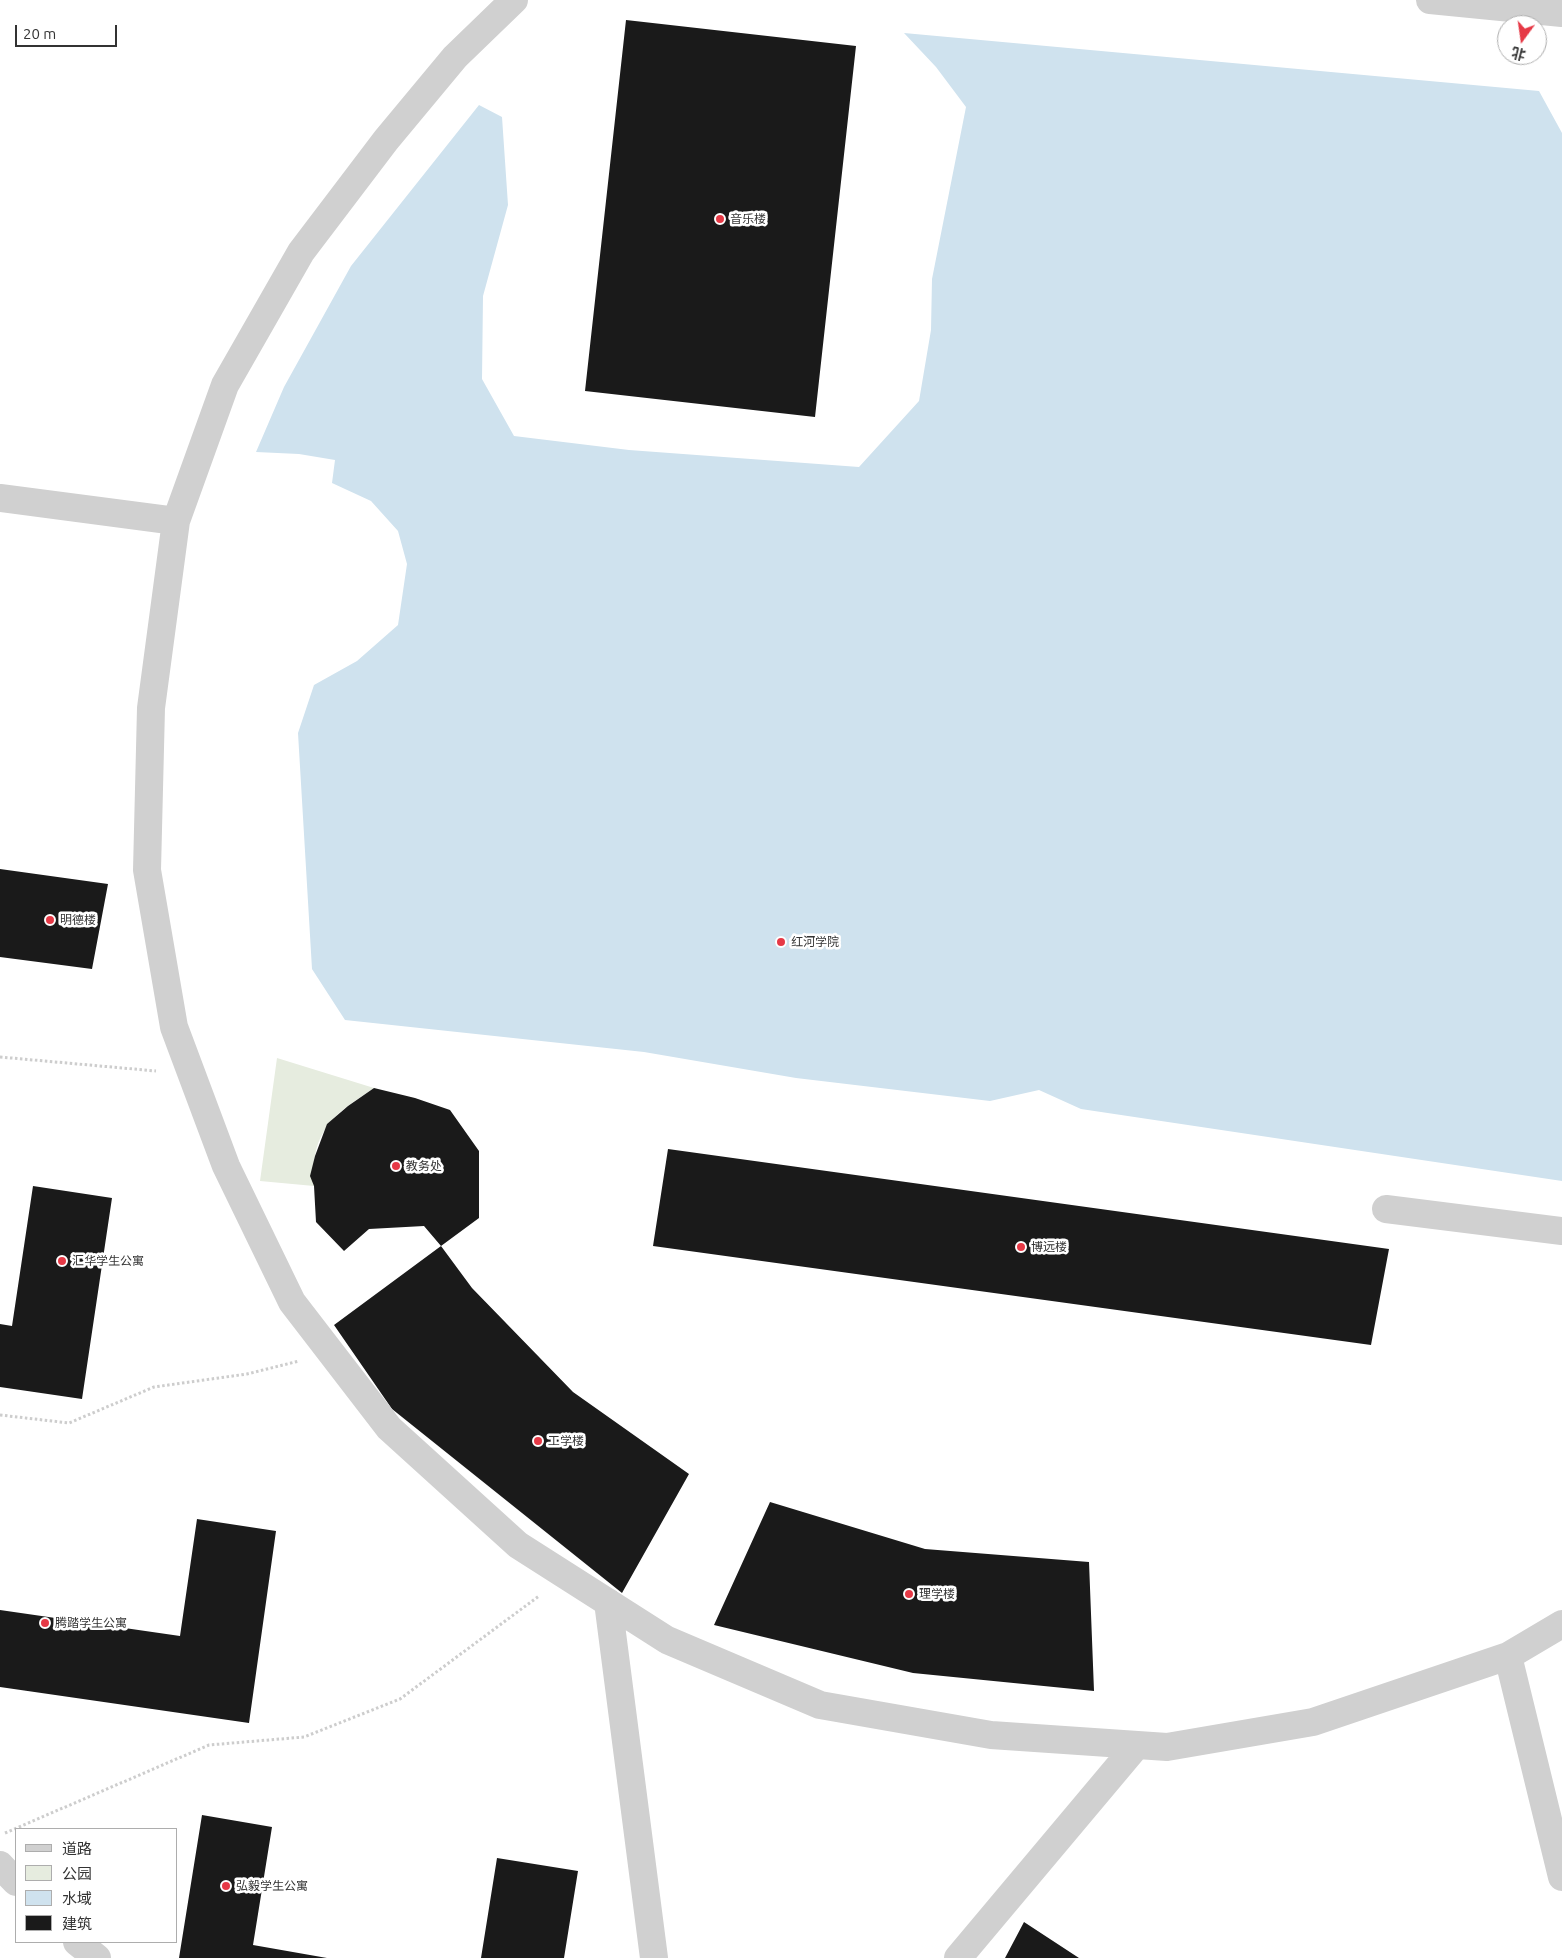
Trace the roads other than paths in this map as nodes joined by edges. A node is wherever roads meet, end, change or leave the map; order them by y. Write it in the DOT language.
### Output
graph roads {
  1 [pos="514,0"];
  2 [pos="1430,0"];
  3 [pos="1562,13"];
  4 [pos="0,498"];
  5 [pos="176,521"];
  6 [pos="1386,1209"];
  7 [pos="1562,1231"];
  8 [pos="608,1602"];
  9 [pos="1562,1624"];
  10 [pos="1508,1656"];
  11 [pos="1136,1746"];
  12 [pos="0,1865"];
  13 [pos="1562,1877"];
  14 [pos="15,1881"];
  15 [pos="77,1943"];
  16 [pos="97,1958"];
  17 [pos="654,1958"];
  18 [pos="958,1958"];
  1 -- 5 [label="street"];
  2 -- 3 [label="street"];
  4 -- 5 [label="street"];
  5 -- 8 [label="street"];
  6 -- 7 [label="street"];
  8 -- 11 [label="street"];
  8 -- 17 [label="street"];
  9 -- 10 [label="street"];
  10 -- 11 [label="street"];
  10 -- 13 [label="street"];
  11 -- 18 [label="street"];
  12 -- 14 [label="street"];
  15 -- 16 [label="street"];
}
